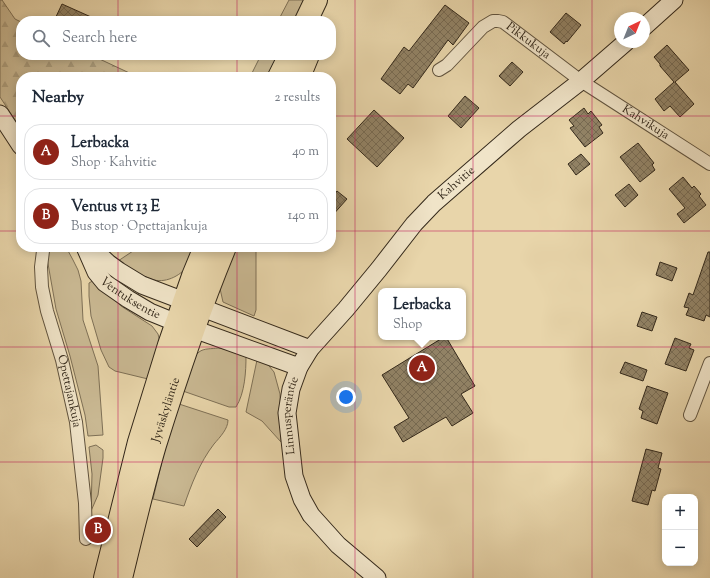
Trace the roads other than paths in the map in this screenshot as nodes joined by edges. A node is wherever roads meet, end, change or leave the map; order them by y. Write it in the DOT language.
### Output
graph roads {
  1 [pos="316,0"];
  2 [pos="331,0"];
  3 [pos="674,0"];
  4 [pos="308,16"];
  5 [pos="324,16"];
  6 [pos="650,22"];
  7 [pos="619,48"];
  8 [pos="288,60"];
  9 [pos="306,60"];
  10 [pos="439,70"];
  11 [pos="282,72"];
  12 [pos="302,72"];
  13 [pos="581,81"];
  14 [pos="0,114"];
  15 [pos="16,138"];
  16 [pos="710,164"];
  17 [pos="42,252"];
  18 [pos="87,252"];
  19 [pos="96,252"];
  20 [pos="203,252"];
  21 [pos="223,252"];
  22 [pos="193,304"];
  23 [pos="185,326"];
  24 [pos="310,349"];
  25 [pos="710,363"];
  26 [pos="299,367"];
  27 [pos="690,415"];
  28 [pos="86,539"];
  29 [pos="105,578"];
  30 [pos="121,578"];
  31 [pos="377,578"];
  1 -- 4 [label="highway"];
  2 -- 5 [label="highway"];
  3 -- 6 [label="street"];
  7 -- 13 [label="street, Kahvitie"];
  8 -- 11 [label="highway"];
  9 -- 12 [label="highway"];
  10 -- 13 [label="street, Pikkukuja"];
  13 -- 16 [label="street, Kahvikuja"];
  13 -- 24 [label="street, Kahvitie"];
  14 -- 15 [label="street"];
  17 -- 28 [label="street, Opettajankuja"];
  18 -- 23 [label="street, Ventuksentie"];
  19 -- 22 [label="street, Ventuksentie"];
  20 -- 22 [label="highway, Jyväskyläntie"];
  21 -- 22 [label="highway, Jyväskyläntie"];
  22 -- 23 [label="highway, Jyväskyläntie"];
  22 -- 24 [label="street"];
  23 -- 26 [label="street, Linnusperäntie"];
  23 -- 29 [label="highway, Jyväskyläntie"];
  23 -- 30 [label="highway, Jyväskyläntie"];
  24 -- 26 [label="street, Linnusperäntie"];
  25 -- 27 [label="street"];
  26 -- 31 [label="street, Linnusperäntie"];
}
